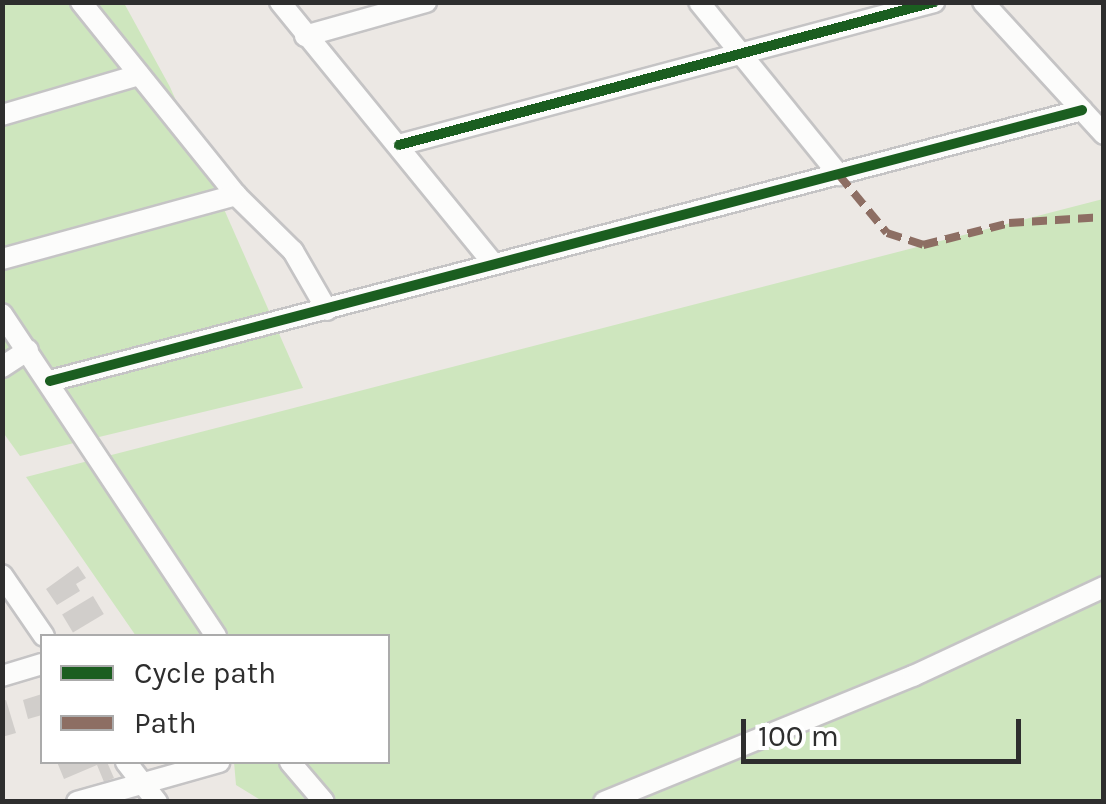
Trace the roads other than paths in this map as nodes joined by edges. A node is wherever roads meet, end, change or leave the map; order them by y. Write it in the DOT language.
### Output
graph roads {
  1 [pos="81,2"];
  2 [pos="280,2"];
  3 [pos="426,2"];
  4 [pos="699,2"];
  5 [pos="934,2"];
  6 [pos="984,2"];
  7 [pos="305,36"];
  8 [pos="740,54"];
  9 [pos="139,75"];
  10 [pos="1082,110"];
  11 [pos="2,115"];
  12 [pos="1104,134"];
  13 [pos="399,144"];
  14 [pos="839,175"];
  15 [pos="236,195"];
  16 [pos="2,259"];
  17 [pos="492,262"];
  18 [pos="327,310"];
  19 [pos="2,314"];
  20 [pos="28,350"];
  21 [pos="2,367"];
  22 [pos="50,381"];
  23 [pos="2,575"];
  24 [pos="1104,587"];
  25 [pos="43,634"];
  26 [pos="215,634"];
  27 [pos="40,665"];
  28 [pos="2,676"];
  29 [pos="127,764"];
  30 [pos="212,764"];
  31 [pos="292,764"];
  32 [pos="140,784"];
  33 [pos="77,802"];
  34 [pos="158,802"];
  35 [pos="324,802"];
  36 [pos="604,802"];
  1 -- 9 [label="street"];
  2 -- 7 [label="street"];
  3 -- 7 [label="street"];
  4 -- 8 [label="street"];
  5 -- 8 [label="street"];
  6 -- 10 [label="street"];
  7 -- 13 [label="street"];
  8 -- 13 [label="street"];
  8 -- 14 [label="street"];
  9 -- 11 [label="street"];
  9 -- 15 [label="street"];
  10 -- 12 [label="street"];
  10 -- 14 [label="street"];
  13 -- 17 [label="street"];
  14 -- 17 [label="street"];
  15 -- 16 [label="street"];
  15 -- 18 [label="street"];
  17 -- 18 [label="street"];
  18 -- 22 [label="street"];
  19 -- 20 [label="street"];
  20 -- 21 [label="street"];
  20 -- 22 [label="street"];
  22 -- 26 [label="street"];
  23 -- 25 [label="street"];
  24 -- 36 [label="street"];
  27 -- 28 [label="street"];
  29 -- 32 [label="street"];
  30 -- 32 [label="street"];
  31 -- 35 [label="street"];
  32 -- 33 [label="street"];
  32 -- 34 [label="street"];
}
